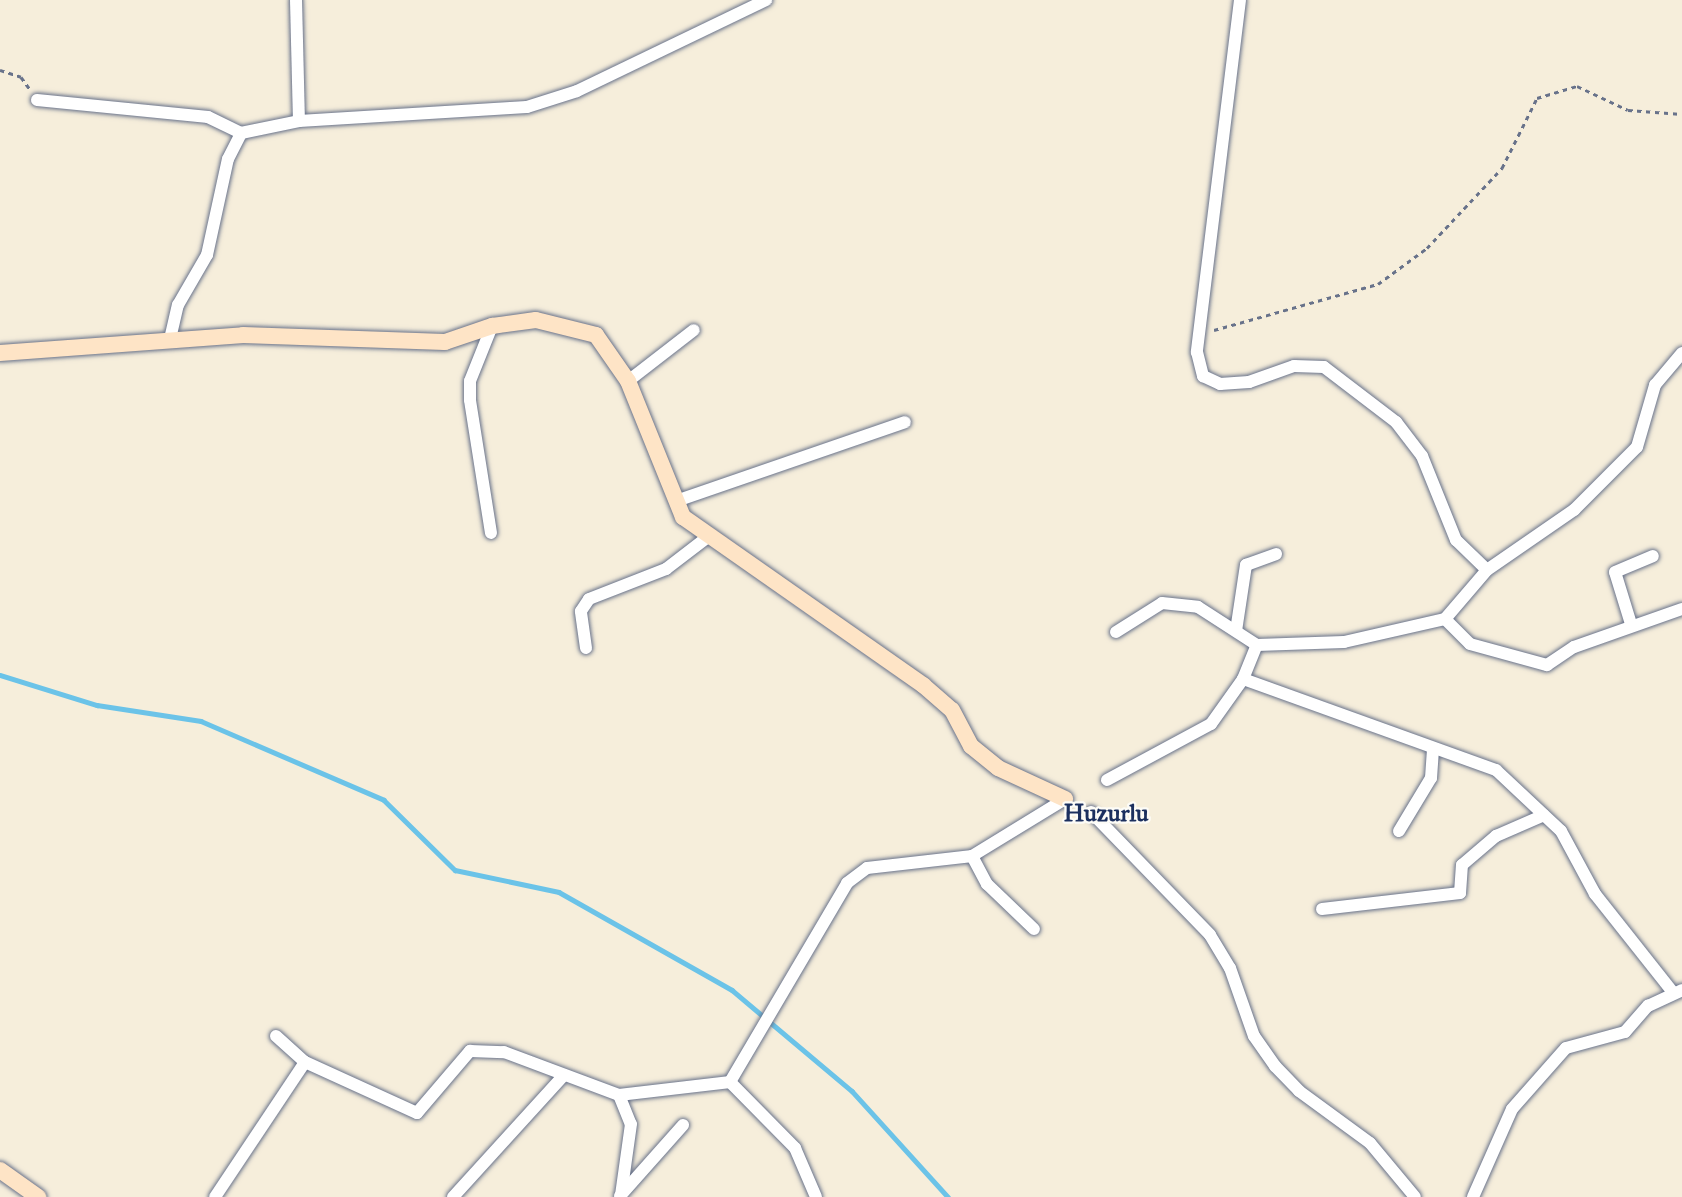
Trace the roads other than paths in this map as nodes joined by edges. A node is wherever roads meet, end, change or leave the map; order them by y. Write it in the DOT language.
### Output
graph roads {
  1 [pos="296,0"];
  2 [pos="1240,0"];
  3 [pos="762,1"];
  4 [pos="37,100"];
  5 [pos="299,121"];
  6 [pos="241,133"];
  7 [pos="492,326"];
  8 [pos="694,330"];
  9 [pos="170,339"];
  10 [pos="0,353"];
  11 [pos="1682,353"];
  12 [pos="628,381"];
  13 [pos="905,422"];
  14 [pos="676,501"];
  15 [pos="491,533"];
  16 [pos="709,537"];
  17 [pos="1276,554"];
  18 [pos="1653,556"];
  19 [pos="1487,570"];
  20 [pos="1682,609"];
  21 [pos="1445,619"];
  22 [pos="1631,624"];
  23 [pos="1236,631"];
  24 [pos="1116,632"];
  25 [pos="1257,645"];
  26 [pos="586,648"];
  27 [pos="1243,679"];
  28 [pos="1433,748"];
  29 [pos="1107,780"];
  30 [pos="1065,799"];
  31 [pos="1091,812"];
  32 [pos="1544,815"];
  33 [pos="1399,831"];
  34 [pos="972,856"];
  35 [pos="1322,909"];
  36 [pos="1034,929"];
  37 [pos="1677,990"];
  38 [pos="276,1036"];
  39 [pos="305,1062"];
  40 [pos="564,1075"];
  41 [pos="730,1082"];
  42 [pos="619,1095"];
  43 [pos="683,1125"];
  44 [pos="0,1170"];
  45 [pos="620,1196"];
  46 [pos="38,1197"];
  47 [pos="215,1197"];
  48 [pos="453,1197"];
  49 [pos="816,1197"];
  50 [pos="1415,1197"];
  51 [pos="1473,1197"];
  1 -- 5 [label="street"];
  2 -- 19 [label="street"];
  3 -- 5 [label="street"];
  4 -- 6 [label="street"];
  5 -- 6 [label="street"];
  6 -- 9 [label="street"];
  7 -- 9 [label="street"];
  7 -- 12 [label="street"];
  7 -- 15 [label="street"];
  8 -- 12 [label="street"];
  9 -- 10 [label="street"];
  11 -- 19 [label="street"];
  12 -- 14 [label="street"];
  13 -- 14 [label="street"];
  14 -- 16 [label="street"];
  16 -- 26 [label="street"];
  16 -- 30 [label="street"];
  17 -- 23 [label="street"];
  18 -- 22 [label="street"];
  19 -- 21 [label="street"];
  20 -- 22 [label="street"];
  21 -- 22 [label="street"];
  21 -- 25 [label="street"];
  23 -- 24 [label="street"];
  23 -- 25 [label="street"];
  25 -- 27 [label="street"];
  27 -- 28 [label="street"];
  27 -- 29 [label="street"];
  28 -- 32 [label="street"];
  28 -- 33 [label="street"];
  30 -- 34 [label="street"];
  31 -- 50 [label="street"];
  32 -- 35 [label="street"];
  32 -- 37 [label="street"];
  34 -- 36 [label="street"];
  34 -- 41 [label="street"];
  37 -- 51 [label="street"];
  38 -- 39 [label="street"];
  39 -- 40 [label="street"];
  39 -- 47 [label="street"];
  40 -- 42 [label="street"];
  40 -- 48 [label="street"];
  41 -- 42 [label="street"];
  41 -- 49 [label="street"];
  42 -- 45 [label="street"];
  43 -- 45 [label="street"];
  44 -- 46 [label="street"];
}
